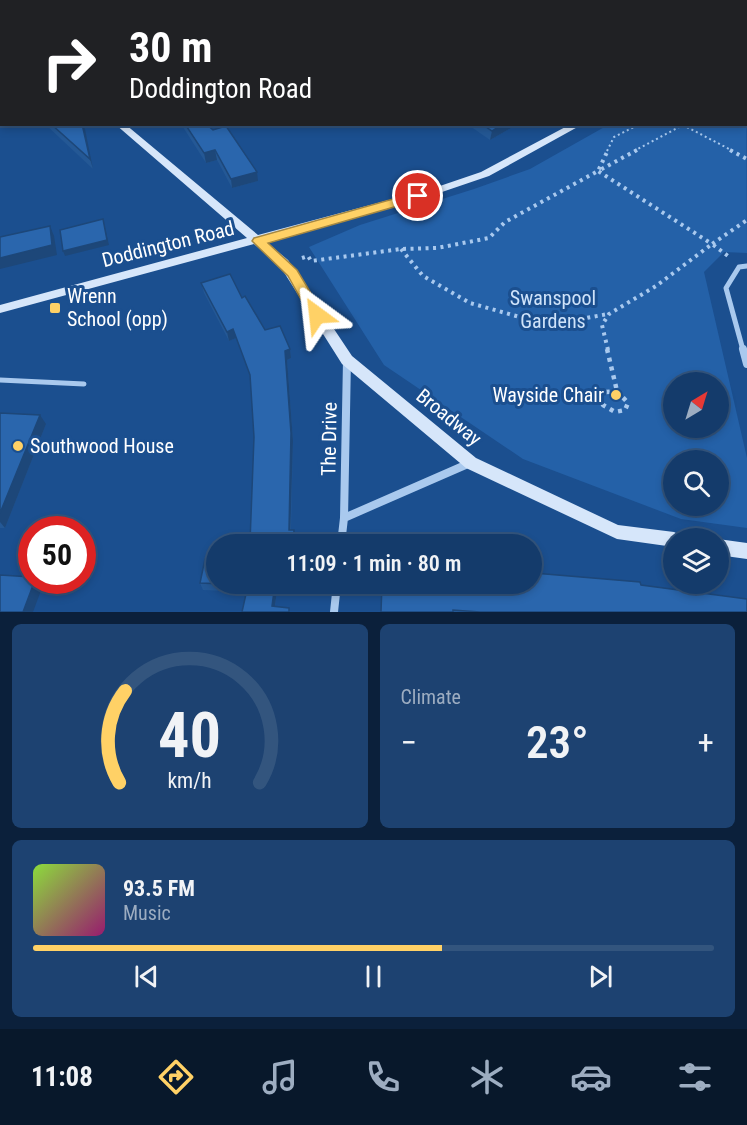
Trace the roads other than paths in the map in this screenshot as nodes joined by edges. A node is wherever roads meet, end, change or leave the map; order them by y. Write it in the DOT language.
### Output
graph roads {
  1 [pos="121,126"];
  2 [pos="575,126"];
  3 [pos="258,241"];
  4 [pos="747,266"];
  5 [pos="0,309"];
  6 [pos="347,360"];
  7 [pos="747,364"];
  8 [pos="0,380"];
  9 [pos="84,384"];
  10 [pos="471,463"];
  11 [pos="344,518"];
  12 [pos="342,534"];
  13 [pos="663,538"];
  14 [pos="729,549"];
  15 [pos="747,551"];
  16 [pos="336,594"];
  17 [pos="334,612"];
  1 -- 3 [label="main road, Broadway"];
  2 -- 3 [label="main road, Doddington Road"];
  3 -- 5 [label="main road, Doddington Road"];
  3 -- 6 [label="main road, Broadway"];
  4 -- 7 [label="street"];
  6 -- 10 [label="main road, Broadway"];
  6 -- 11 [label="street, The Drive"];
  8 -- 9 [label="lane"];
  10 -- 11 [label="street"];
  10 -- 13 [label="main road, Broadway"];
  11 -- 12 [label="street, The Drive"];
  14 -- 15 [label="main road"];
  16 -- 17 [label="street"];
}
